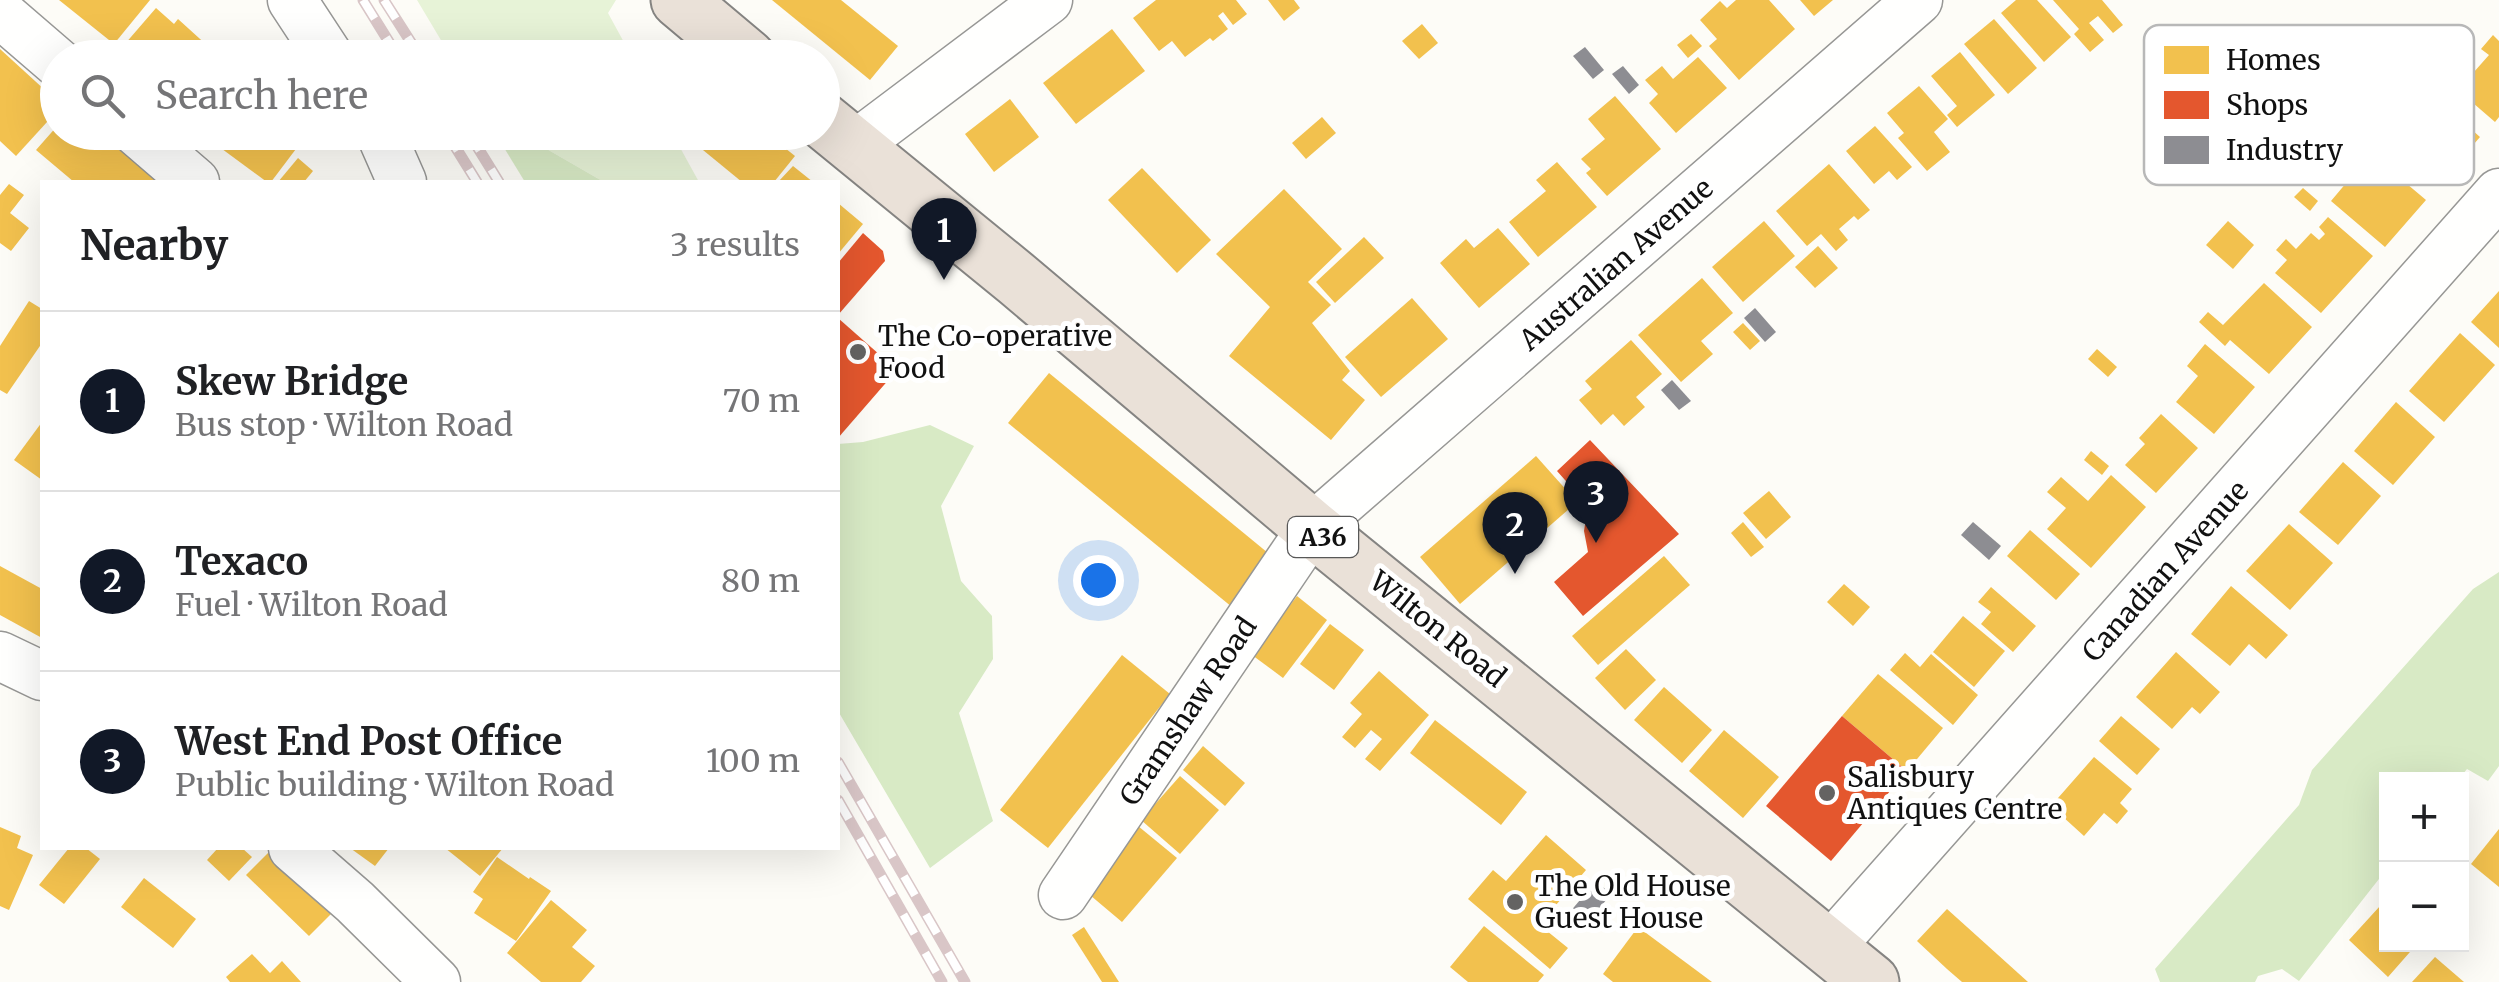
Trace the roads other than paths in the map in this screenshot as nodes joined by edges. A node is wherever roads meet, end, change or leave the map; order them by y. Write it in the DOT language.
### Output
graph roads {
  1 [pos="292,0"];
  2 [pos="679,0"];
  3 [pos="1048,0"];
  4 [pos="1918,0"];
  5 [pos="0,13"];
  6 [pos="318,40"];
  7 [pos="727,40"];
  8 [pos="40,47"];
  9 [pos="840,132"];
  10 [pos="840,135"];
  11 [pos="158,150"];
  12 [pos="388,150"];
  13 [pos="192,180"];
  14 [pos="401,180"];
  15 [pos="2499,193"];
  16 [pos="1312,528"];
  17 [pos="0,656"];
  18 [pos="40,675"];
  19 [pos="295,850"];
  20 [pos="1063,895"];
  21 [pos="1828,948"];
  22 [pos="436,982"];
  23 [pos="1872,982"];
  1 -- 6 [label="street"];
  2 -- 7 [label="highway"];
  3 -- 9 [label="street"];
  4 -- 16 [label="street, Australian Avenue"];
  5 -- 8 [label="street"];
  10 -- 16 [label="highway, Wilton Road / A36"];
  11 -- 13 [label="street"];
  12 -- 14 [label="street"];
  15 -- 21 [label="street, Canadian Avenue"];
  16 -- 20 [label="street, Gramshaw Road"];
  16 -- 21 [label="highway, Wilton Road / A36"];
  17 -- 18 [label="street"];
  19 -- 22 [label="street"];
  21 -- 23 [label="highway, Wilton Road / A36"];
}
